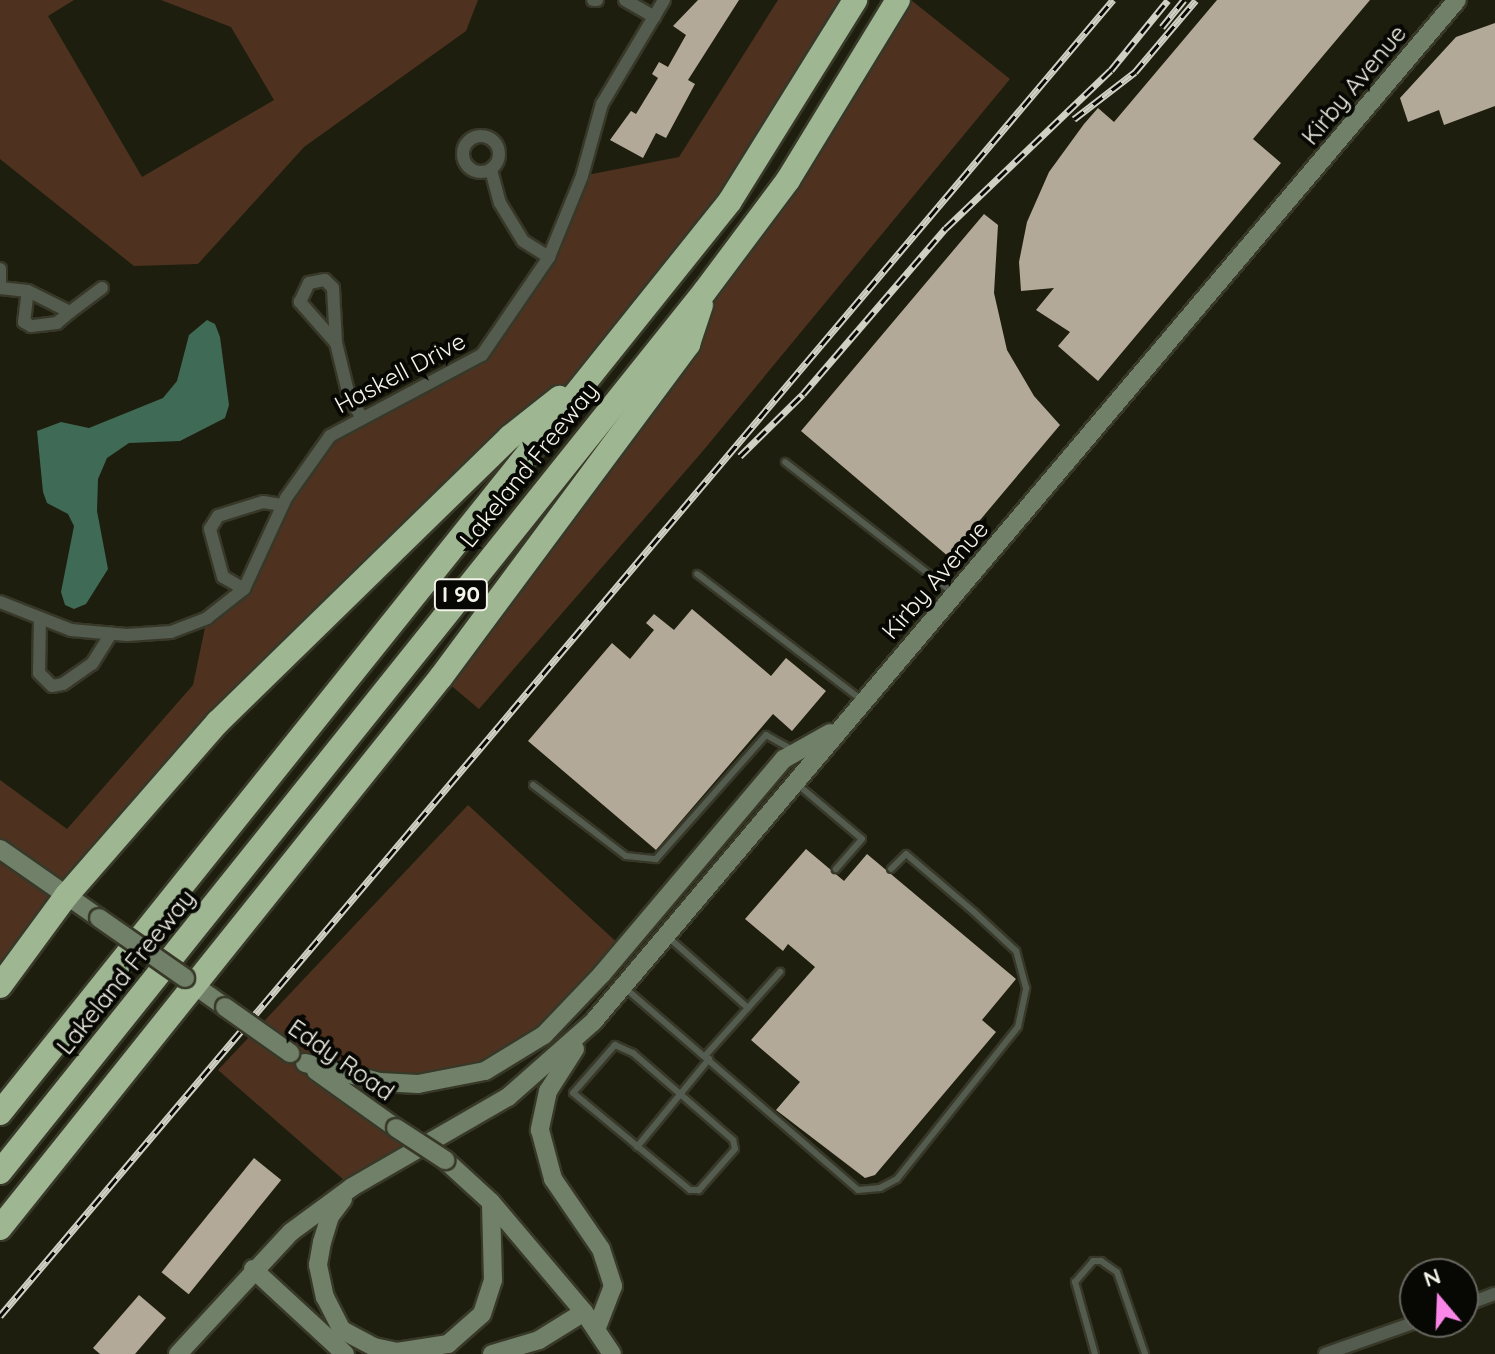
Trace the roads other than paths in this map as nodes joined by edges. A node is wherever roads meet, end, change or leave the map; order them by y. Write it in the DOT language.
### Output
graph roads {
  1 [pos="625,0"];
  2 [pos="664,0"];
  3 [pos="855,0"];
  4 [pos="898,0"];
  5 [pos="1457,0"];
  6 [pos="654,17"];
  7 [pos="491,170"];
  8 [pos="549,257"];
  9 [pos="0,269"];
  10 [pos="0,288"];
  11 [pos="102,288"];
  12 [pos="28,291"];
  13 [pos="705,291"];
  14 [pos="70,312"];
  15 [pos="336,343"];
  16 [pos="595,369"];
  17 [pos="362,417"];
  18 [pos="785,462"];
  19 [pos="283,505"];
  20 [pos="697,574"];
  21 [pos="244,589"];
  22 [pos="954,594"];
  23 [pos="0,602"];
  24 [pos="40,618"];
  25 [pos="111,634"];
  26 [pos="863,701"];
  27 [pos="839,728"];
  28 [pos="796,752"];
  29 [pos="794,782"];
  30 [pos="533,785"];
  31 [pos="0,849"];
  32 [pos="836,869"];
  33 [pos="891,869"];
  34 [pos="66,896"];
  35 [pos="665,935"];
  36 [pos="780,972"];
  37 [pos="191,982"];
  38 [pos="623,985"];
  39 [pos="0,986"];
  40 [pos="748,1008"];
  41 [pos="593,1022"];
  42 [pos="298,1058"];
  43 [pos="707,1058"];
  44 [pos="679,1095"];
  45 [pos="0,1113"];
  46 [pos="637,1147"];
  47 [pos="0,1172"];
  48 [pos="352,1187"];
  49 [pos="491,1202"];
  50 [pos="0,1228"];
  51 [pos="253,1269"];
  52 [pos="293,1306"];
  53 [pos="584,1312"];
  54 [pos="1399,1328"];
  55 [pos="342,1330"];
  56 [pos="596,1330"];
  57 [pos="540,1347"];
  58 [pos="178,1354"];
  59 [pos="345,1354"];
  60 [pos="492,1354"];
  61 [pos="612,1354"];
  62 [pos="1095,1354"];
  63 [pos="1145,1354"];
  64 [pos="1325,1354"];
  1 -- 6 [label="street"];
  2 -- 6 [label="street, Haskell Drive"];
  3 -- 16 [label="highway, Lakeland Freeway / I 90"];
  4 -- 13 [label="highway, Lakeland Freeway / I 90"];
  5 -- 22 [label="street, Kirby Avenue"];
  6 -- 8 [label="street, Haskell Drive"];
  7 -- 8 [label="street"];
  8 -- 17 [label="street, Haskell Drive"];
  9 -- 10 [label="street"];
  10 -- 12 [label="street"];
  11 -- 14 [label="street"];
  12 -- 14 [label="street"];
  12 -- 14 [label="street"];
  13 -- 37 [label="highway"];
  13 -- 47 [label="highway, Lakeland Freeway / I 90"];
  15 -- 15 [label="street"];
  15 -- 17 [label="street"];
  16 -- 34 [label="highway"];
  16 -- 45 [label="highway, Lakeland Freeway / I 90"];
  17 -- 19 [label="street, Haskell Drive"];
  18 -- 22 [label="lane"];
  19 -- 21 [label="street, Haskell Drive"];
  19 -- 21 [label="street"];
  20 -- 26 [label="lane"];
  21 -- 25 [label="street, Haskell Drive"];
  22 -- 26 [label="street, Kirby Avenue"];
  23 -- 24 [label="street, Haskell Drive"];
  24 -- 25 [label="street, Haskell Drive"];
  24 -- 25 [label="street"];
  26 -- 27 [label="street, Kirby Avenue"];
  27 -- 28 [label="street"];
  27 -- 29 [label="street, Kirby Avenue"];
  28 -- 30 [label="lane"];
  28 -- 42 [label="street"];
  29 -- 32 [label="lane"];
  29 -- 35 [label="street, Kirby Avenue"];
  31 -- 34 [label="street, Eddy Road"];
  33 -- 43 [label="lane"];
  34 -- 37 [label="street, Eddy Road, bridge"];
  34 -- 39 [label="highway"];
  35 -- 38 [label="street, Kirby Avenue"];
  35 -- 40 [label="lane"];
  36 -- 40 [label="lane"];
  37 -- 42 [label="street, Eddy Road, bridge"];
  37 -- 50 [label="highway"];
  38 -- 41 [label="street, Kirby Avenue"];
  38 -- 43 [label="lane"];
  40 -- 43 [label="lane"];
  41 -- 48 [label="street, Kirby Avenue"];
  41 -- 56 [label="street"];
  42 -- 49 [label="street, Eddy Road, bridge"];
  43 -- 44 [label="lane"];
  44 -- 46 [label="lane"];
  44 -- 46 [label="lane"];
  44 -- 46 [label="lane"];
  48 -- 51 [label="street, Kirby Avenue"];
  48 -- 55 [label="street"];
  49 -- 53 [label="street, Eddy Road"];
  49 -- 55 [label="street"];
  51 -- 52 [label="street"];
  51 -- 58 [label="street, Kirby Avenue"];
  52 -- 55 [label="street"];
  52 -- 59 [label="street"];
  53 -- 56 [label="street, Eddy Road"];
  53 -- 57 [label="street"];
  54 -- 64 [label="street"];
  56 -- 61 [label="street, Eddy Road"];
  57 -- 60 [label="street"];
  62 -- 63 [label="lane"];
}
